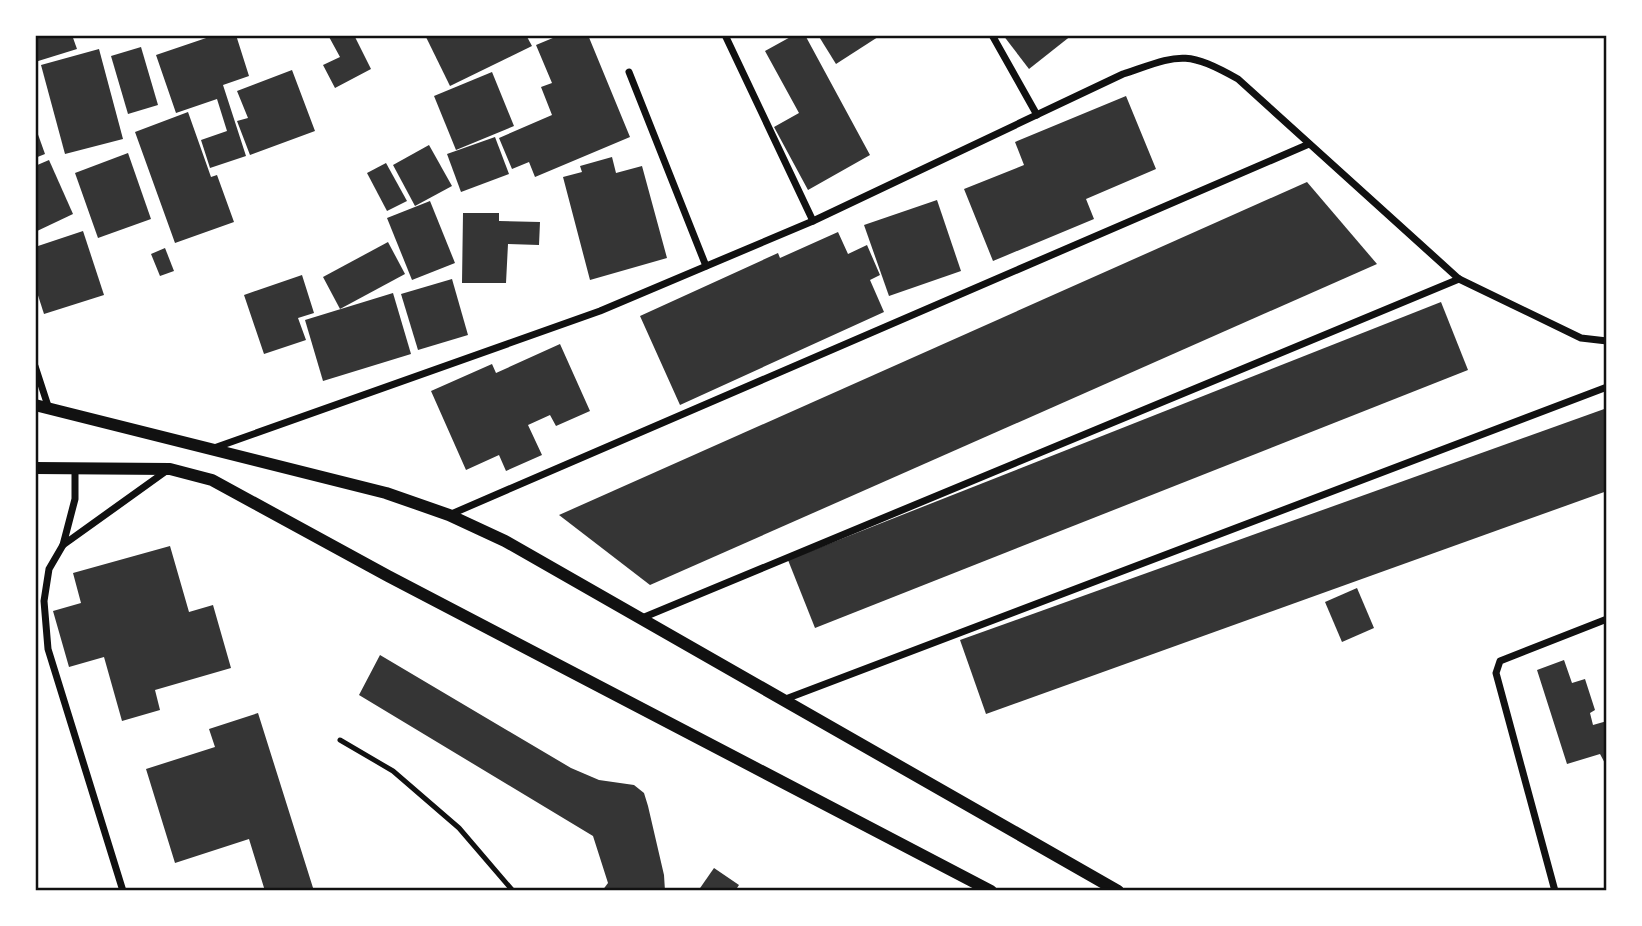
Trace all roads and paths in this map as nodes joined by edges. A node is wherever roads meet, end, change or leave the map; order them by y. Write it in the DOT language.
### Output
graph roads {
  1 [pos="725,35"];
  2 [pos="992,35"];
  3 [pos="629,72"];
  4 [pos="1037,115"];
  5 [pos="1309,144"];
  6 [pos="813,221"];
  7 [pos="706,266"];
  8 [pos="1459,279"];
  9 [pos="1607,341"];
  10 [pos="35,366"];
  11 [pos="1607,387"];
  12 [pos="35,405"];
  13 [pos="49,409"];
  14 [pos="211,450"];
  15 [pos="35,468"];
  16 [pos="75,468"];
  17 [pos="170,469"];
  18 [pos="449,516"];
  19 [pos="63,545"];
  20 [pos="642,618"];
  21 [pos="1607,619"];
  22 [pos="782,700"];
  23 [pos="340,740"];
  24 [pos="123,891"];
  25 [pos="513,891"];
  26 [pos="990,891"];
  27 [pos="1118,891"];
  28 [pos="1555,891"];
  1 -- 6 [label="street"];
  2 -- 4 [label="street"];
  3 -- 7 [label="street"];
  4 -- 5 [label="street"];
  4 -- 6 [label="street"];
  5 -- 8 [label="street"];
  5 -- 18 [label="street"];
  6 -- 7 [label="street"];
  7 -- 14 [label="street"];
  8 -- 9 [label="street"];
  8 -- 20 [label="street"];
  10 -- 13 [label="street"];
  11 -- 22 [label="street"];
  12 -- 13 [label="street"];
  13 -- 14 [label="street"];
  14 -- 18 [label="street"];
  15 -- 16 [label="street"];
  16 -- 17 [label="street"];
  16 -- 19 [label="street"];
  17 -- 19 [label="street"];
  17 -- 26 [label="street"];
  18 -- 20 [label="street"];
  19 -- 24 [label="street"];
  20 -- 22 [label="street"];
  21 -- 28 [label="street"];
  22 -- 27 [label="street"];
  23 -- 25 [label="lane"];
}
